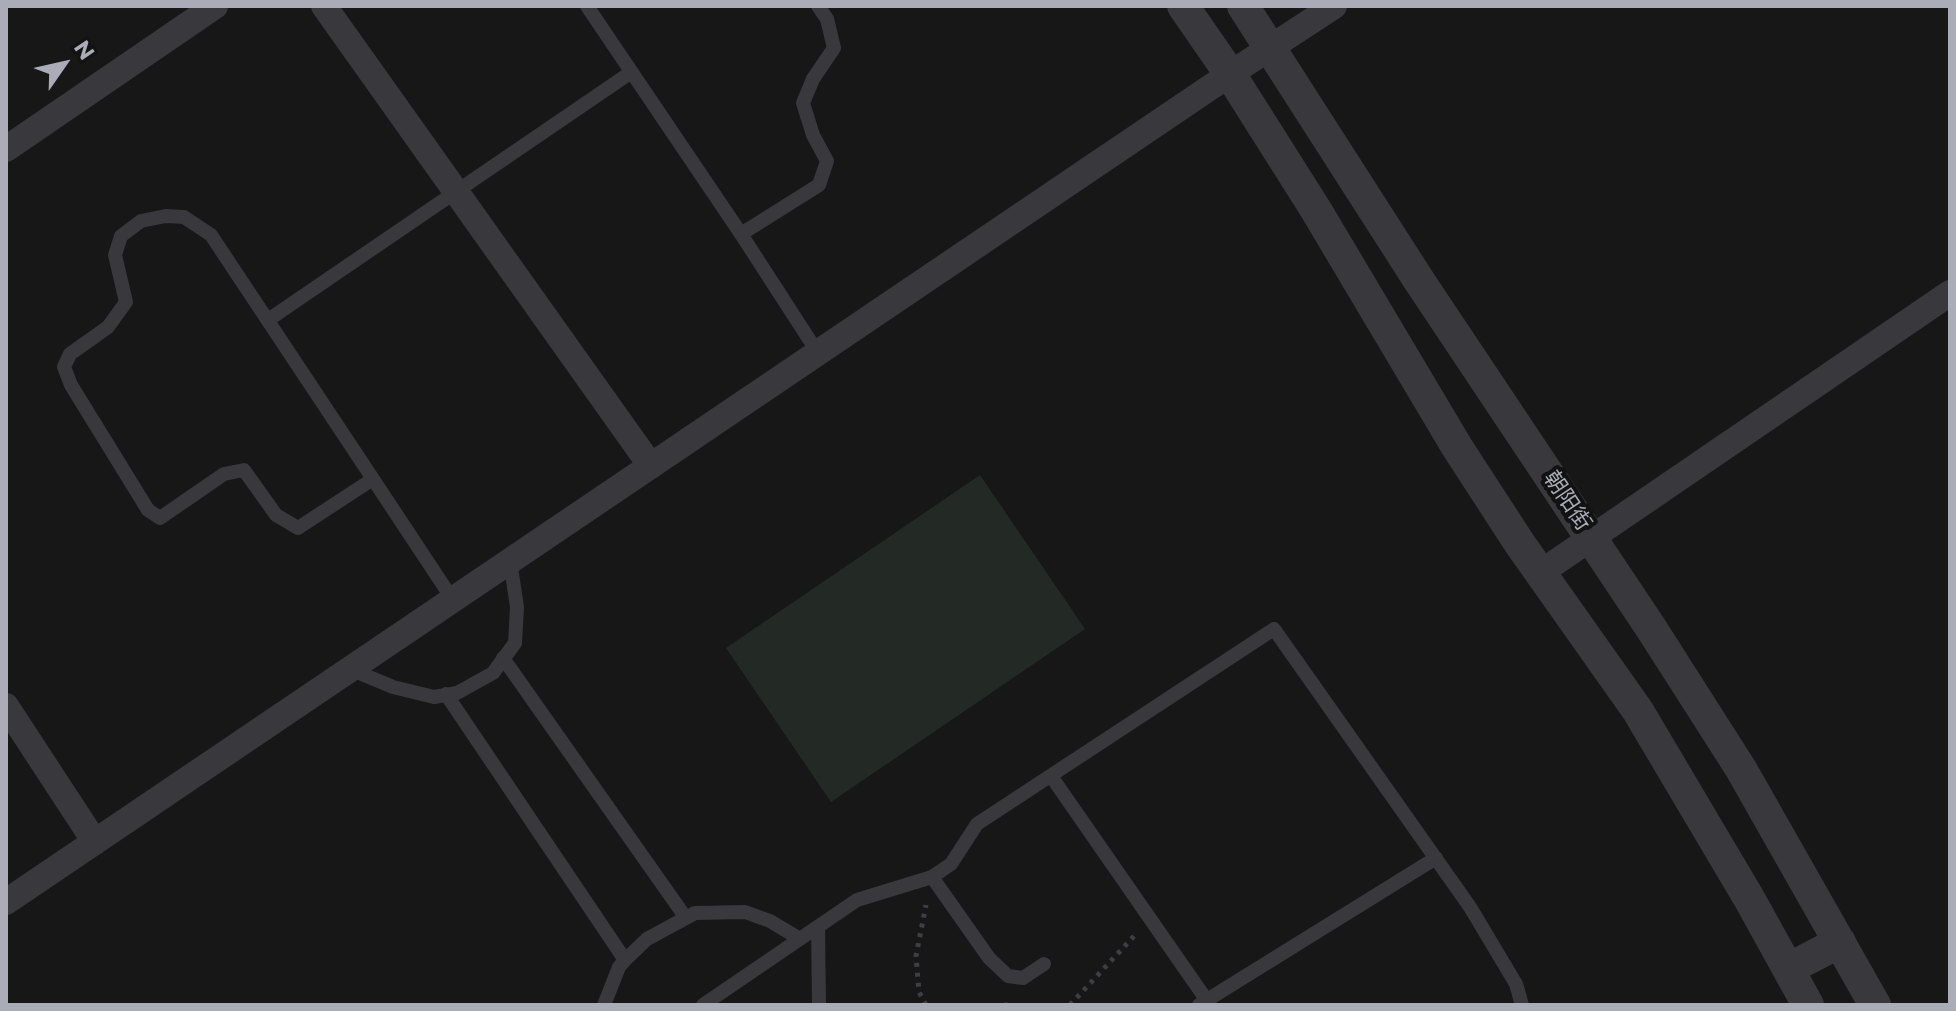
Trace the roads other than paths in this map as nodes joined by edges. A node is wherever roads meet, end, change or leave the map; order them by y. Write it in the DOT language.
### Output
graph roads {
  1 [pos="215,6"];
  2 [pos="324,6"];
  3 [pos="587,6"];
  4 [pos="818,6"];
  5 [pos="1183,6"];
  6 [pos="1243,6"];
  7 [pos="1334,6"];
  8 [pos="1271,47"];
  9 [pos="630,73"];
  10 [pos="1230,74"];
  11 [pos="6,149"];
  12 [pos="455,191"];
  13 [pos="741,234"];
  14 [pos="1950,293"];
  15 [pos="268,320"];
  16 [pos="818,353"];
  17 [pos="651,466"];
  18 [pos="373,479"];
  19 [pos="1592,538"];
  20 [pos="510,561"];
  21 [pos="1540,573"];
  22 [pos="453,600"];
  23 [pos="503,658"];
  24 [pos="350,669"];
  25 [pos="446,694"];
  26 [pos="6,706"];
  27 [pos="1051,776"];
  28 [pos="95,842"];
  29 [pos="1436,858"];
  30 [pos="932,877"];
  31 [pos="6,902"];
  32 [pos="686,918"];
  33 [pos="818,927"];
  34 [pos="800,939"];
  35 [pos="1840,942"];
  36 [pos="625,960"];
  37 [pos="1044,964"];
  38 [pos="1788,969"];
  39 [pos="1205,1003"];
  40 [pos="1520,1004"];
  41 [pos="604,1005"];
  42 [pos="703,1005"];
  43 [pos="819,1005"];
  44 [pos="1808,1005"];
  45 [pos="1875,1005"];
  1 -- 11 [label="street"];
  2 -- 12 [label="street"];
  3 -- 9 [label="lane"];
  4 -- 13 [label="lane"];
  5 -- 10 [label="street"];
  6 -- 8 [label="street, 朝阳街"];
  7 -- 8 [label="street"];
  8 -- 10 [label="street"];
  8 -- 19 [label="street, 朝阳街"];
  9 -- 12 [label="lane"];
  9 -- 13 [label="lane"];
  10 -- 16 [label="street"];
  10 -- 21 [label="street"];
  12 -- 15 [label="lane"];
  12 -- 17 [label="street"];
  13 -- 16 [label="lane"];
  14 -- 19 [label="street"];
  15 -- 18 [label="lane"];
  15 -- 18 [label="lane"];
  16 -- 17 [label="street"];
  17 -- 20 [label="street"];
  18 -- 22 [label="lane"];
  19 -- 21 [label="street"];
  19 -- 35 [label="street, 朝阳街"];
  20 -- 22 [label="street"];
  20 -- 23 [label="lane"];
  21 -- 38 [label="street"];
  22 -- 24 [label="street"];
  23 -- 25 [label="lane"];
  23 -- 32 [label="lane"];
  24 -- 25 [label="lane"];
  24 -- 28 [label="street"];
  25 -- 36 [label="lane"];
  26 -- 28 [label="street"];
  27 -- 29 [label="lane"];
  27 -- 30 [label="lane"];
  27 -- 39 [label="lane"];
  28 -- 31 [label="street"];
  29 -- 39 [label="lane"];
  29 -- 40 [label="lane"];
  30 -- 33 [label="lane"];
  30 -- 37 [label="lane"];
  32 -- 34 [label="lane"];
  32 -- 36 [label="lane"];
  33 -- 34 [label="lane"];
  33 -- 43 [label="lane"];
  34 -- 42 [label="lane"];
  35 -- 38 [label="street"];
  35 -- 45 [label="street, 朝阳街"];
  36 -- 41 [label="lane"];
  38 -- 44 [label="street"];
}
